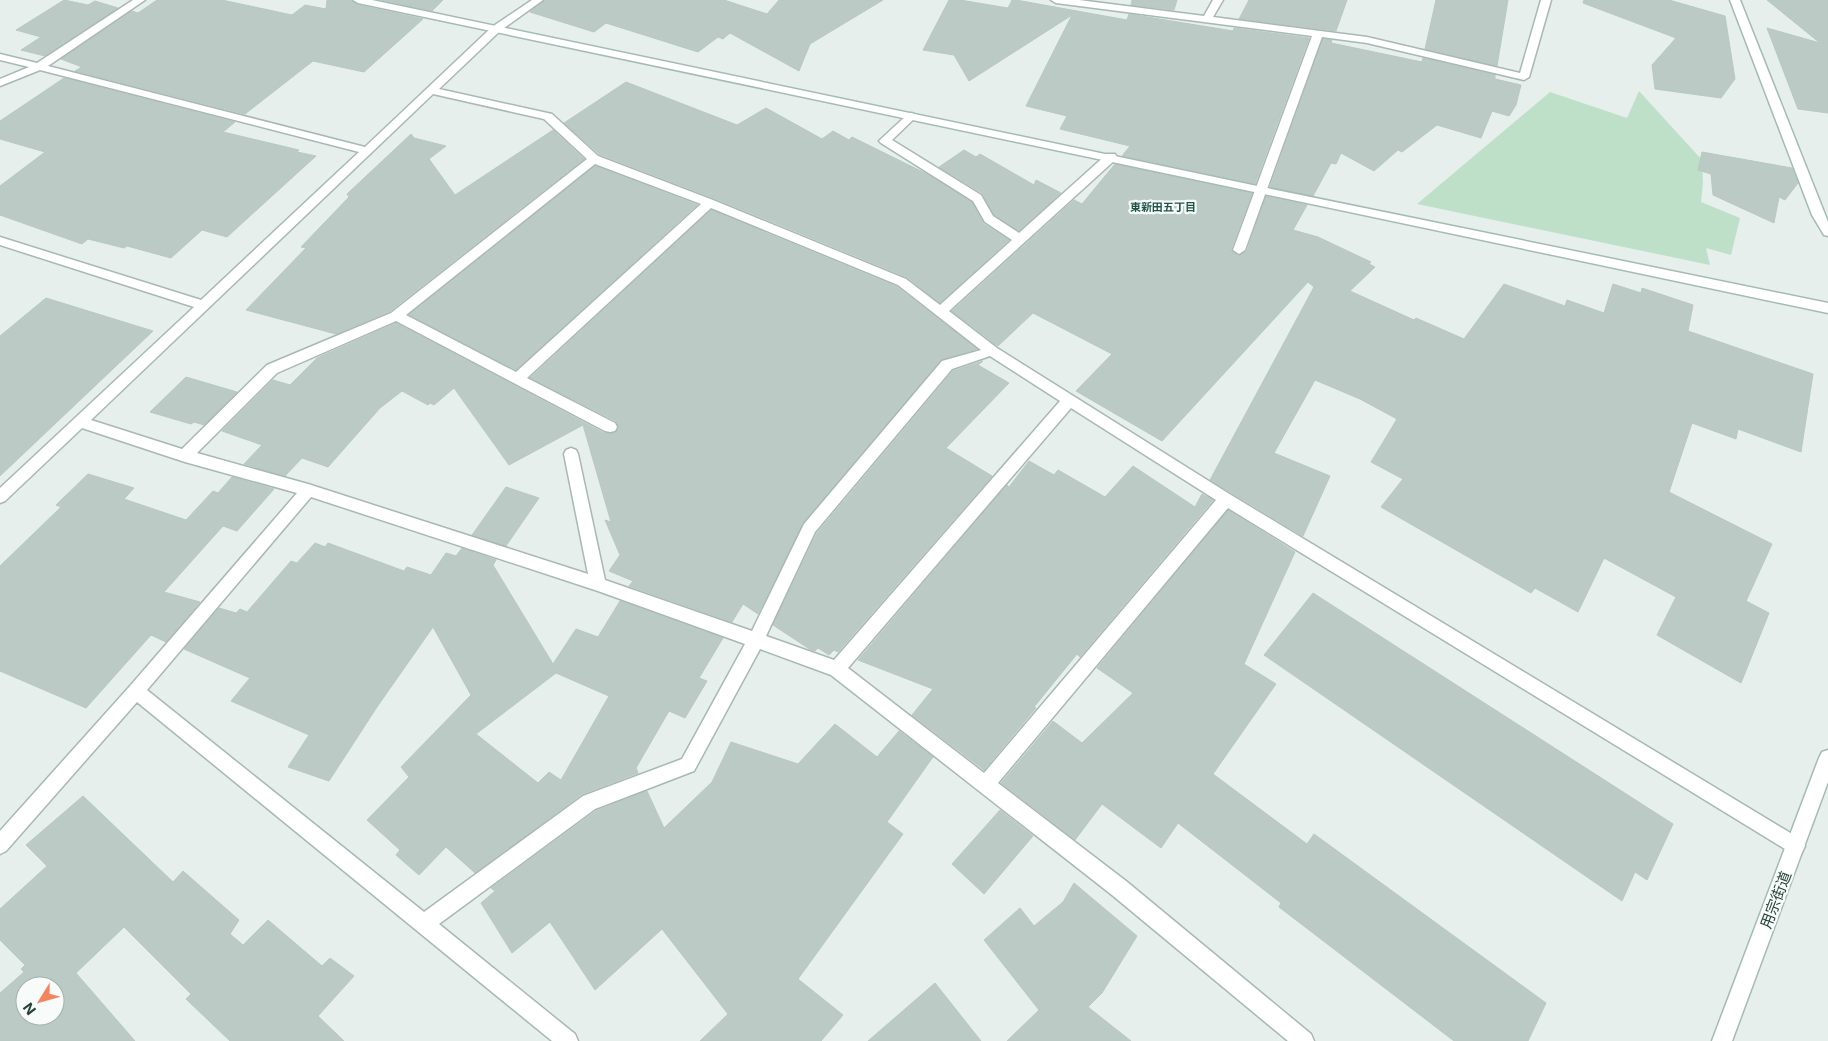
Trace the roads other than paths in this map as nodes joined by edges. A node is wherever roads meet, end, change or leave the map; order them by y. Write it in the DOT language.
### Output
graph roads {
  1 [pos="140,0"];
  2 [pos="358,0"];
  3 [pos="538,0"];
  4 [pos="1056,0"];
  5 [pos="1218,0"];
  6 [pos="1546,0"];
  7 [pos="1735,0"];
  8 [pos="1207,18"];
  9 [pos="496,29"];
  10 [pos="1318,34"];
  11 [pos="0,57"];
  12 [pos="39,67"];
  13 [pos="0,83"];
  14 [pos="432,91"];
  15 [pos="912,116"];
  16 [pos="368,150"];
  17 [pos="1110,157"];
  18 [pos="594,160"];
  19 [pos="1262,191"];
  20 [pos="710,203"];
  21 [pos="1828,232"];
  22 [pos="1019,239"];
  23 [pos="0,241"];
  24 [pos="1239,250"];
  25 [pos="203,306"];
  26 [pos="1828,308"];
  27 [pos="940,312"];
  28 [pos="396,316"];
  29 [pos="992,351"];
  30 [pos="517,379"];
  31 [pos="1069,400"];
  32 [pos="81,422"];
  33 [pos="610,427"];
  34 [pos="571,454"];
  35 [pos="185,456"];
  36 [pos="308,490"];
  37 [pos="0,497"];
  38 [pos="1226,500"];
  39 [pos="598,584"];
  40 [pos="756,640"];
  41 [pos="837,669"];
  42 [pos="136,690"];
  43 [pos="1828,758"];
  44 [pos="986,784"];
  45 [pos="0,845"];
  46 [pos="1796,846"];
  47 [pos="424,924"];
  48 [pos="568,1041"];
  49 [pos="1304,1041"];
  50 [pos="1722,1041"];
  1 -- 12 [label="street"];
  2 -- 9 [label="street"];
  3 -- 9 [label="street"];
  4 -- 8 [label="street"];
  5 -- 8 [label="street"];
  6 -- 10 [label="street"];
  7 -- 21 [label="street"];
  8 -- 10 [label="street"];
  9 -- 14 [label="street"];
  9 -- 15 [label="street"];
  10 -- 19 [label="street"];
  11 -- 12 [label="street"];
  12 -- 13 [label="street"];
  12 -- 16 [label="street"];
  14 -- 16 [label="street"];
  14 -- 18 [label="street"];
  15 -- 17 [label="street"];
  15 -- 22 [label="street"];
  16 -- 25 [label="street"];
  17 -- 19 [label="street"];
  17 -- 22 [label="street"];
  18 -- 20 [label="street"];
  18 -- 28 [label="street"];
  19 -- 24 [label="street"];
  19 -- 26 [label="street"];
  20 -- 27 [label="street"];
  20 -- 30 [label="street"];
  22 -- 27 [label="street"];
  23 -- 25 [label="street"];
  25 -- 32 [label="street"];
  27 -- 29 [label="street"];
  28 -- 30 [label="street"];
  28 -- 35 [label="street"];
  29 -- 31 [label="street"];
  29 -- 40 [label="street"];
  30 -- 33 [label="street"];
  31 -- 38 [label="street"];
  31 -- 41 [label="street"];
  32 -- 35 [label="street"];
  32 -- 37 [label="street"];
  34 -- 39 [label="street"];
  35 -- 36 [label="street"];
  36 -- 39 [label="street"];
  36 -- 42 [label="street"];
  38 -- 44 [label="street"];
  38 -- 46 [label="street"];
  39 -- 40 [label="street"];
  40 -- 41 [label="street"];
  40 -- 47 [label="street"];
  41 -- 44 [label="street"];
  42 -- 45 [label="street"];
  42 -- 47 [label="street"];
  43 -- 46 [label="street, 用宗街道"];
  44 -- 49 [label="street"];
  46 -- 50 [label="street, 用宗街道"];
  47 -- 48 [label="street"];
}
